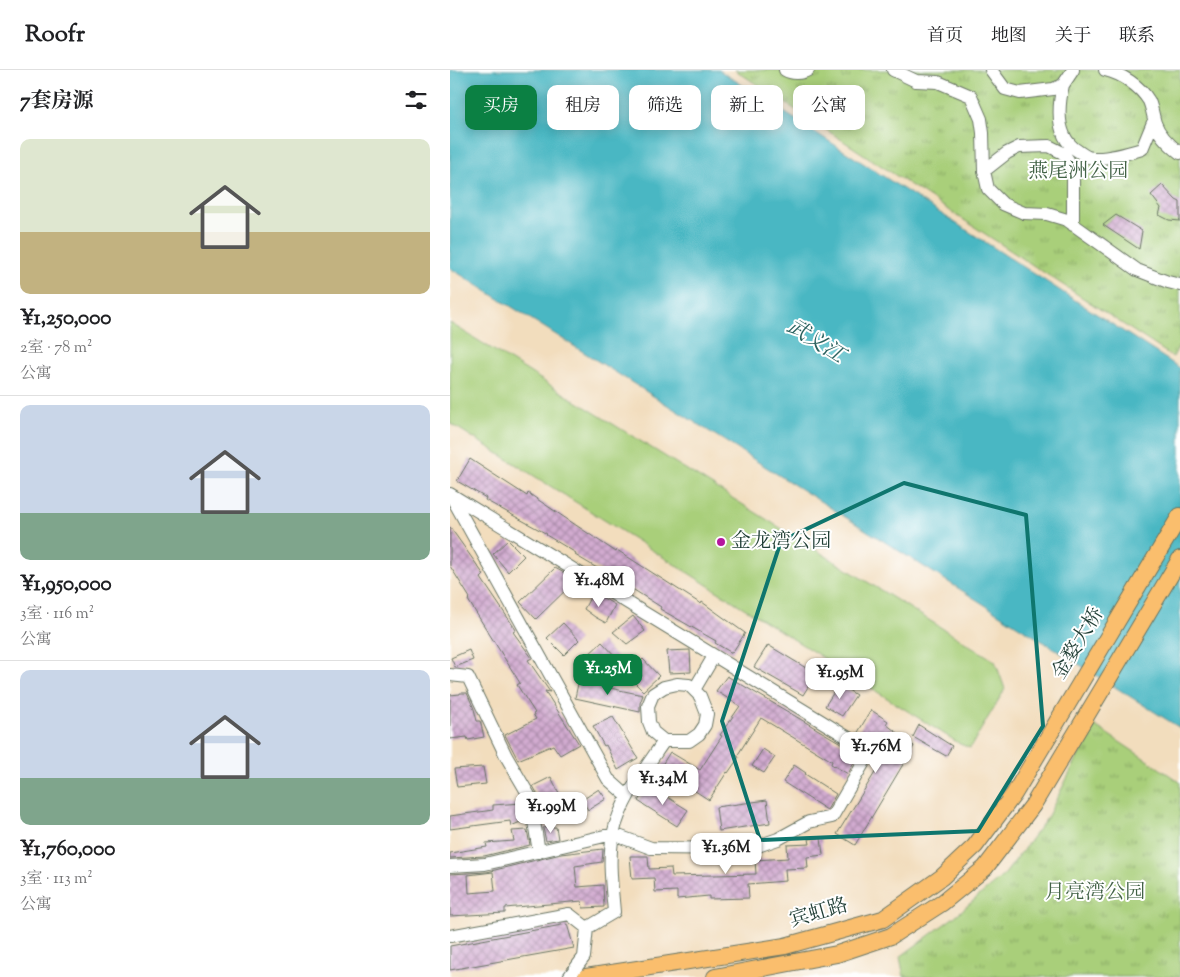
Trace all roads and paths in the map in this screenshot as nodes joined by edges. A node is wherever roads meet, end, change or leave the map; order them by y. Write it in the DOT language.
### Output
graph roads {
  1 [pos="785,70"];
  2 [pos="808,70"];
  3 [pos="893,70"];
  4 [pos="991,70"];
  5 [pos="1073,70"];
  6 [pos="1106,70"];
  7 [pos="912,74"];
  8 [pos="1063,85"];
  9 [pos="1154,120"];
  10 [pos="1180,153"];
  11 [pos="984,172"];
  12 [pos="1073,225"];
  13 [pos="1180,285"];
  14 [pos="1180,516"];
  15 [pos="1180,559"];
  16 [pos="714,656"];
  17 [pos="450,675"];
  18 [pos="694,690"];
  19 [pos="664,741"];
  20 [pos="1014,794"];
  21 [pos="627,796"];
  22 [pos="613,834"];
  23 [pos="539,852"];
  24 [pos="450,866"];
  25 [pos="587,928"];
  26 [pos="450,936"];
  27 [pos="569,977"];
  28 [pos="586,977"];
  29 [pos="715,977"];
  1 -- 2 [label="street"];
  3 -- 7 [label="street"];
  4 -- 8 [label="street"];
  5 -- 8 [label="street"];
  6 -- 9 [label="street"];
  7 -- 11 [label="street"];
  8 -- 9 [label="street"];
  9 -- 10 [label="street"];
  11 -- 12 [label="street"];
  11 -- 12 [label="street"];
  12 -- 13 [label="street"];
  14 -- 20 [label="main road, 金婺大桥"];
  15 -- 29 [label="main road, 宾虹路"];
  16 -- 18 [label="street"];
  16 -- 21 [label="street"];
  16 -- 22 [label="street"];
  17 -- 23 [label="street"];
  18 -- 19 [label="street"];
  18 -- 19 [label="street"];
  19 -- 21 [label="street"];
  20 -- 28 [label="main road, 宾虹路"];
  21 -- 22 [label="street"];
  22 -- 23 [label="street"];
  22 -- 25 [label="street"];
  23 -- 24 [label="street"];
  25 -- 26 [label="street"];
  25 -- 27 [label="street"];
}
